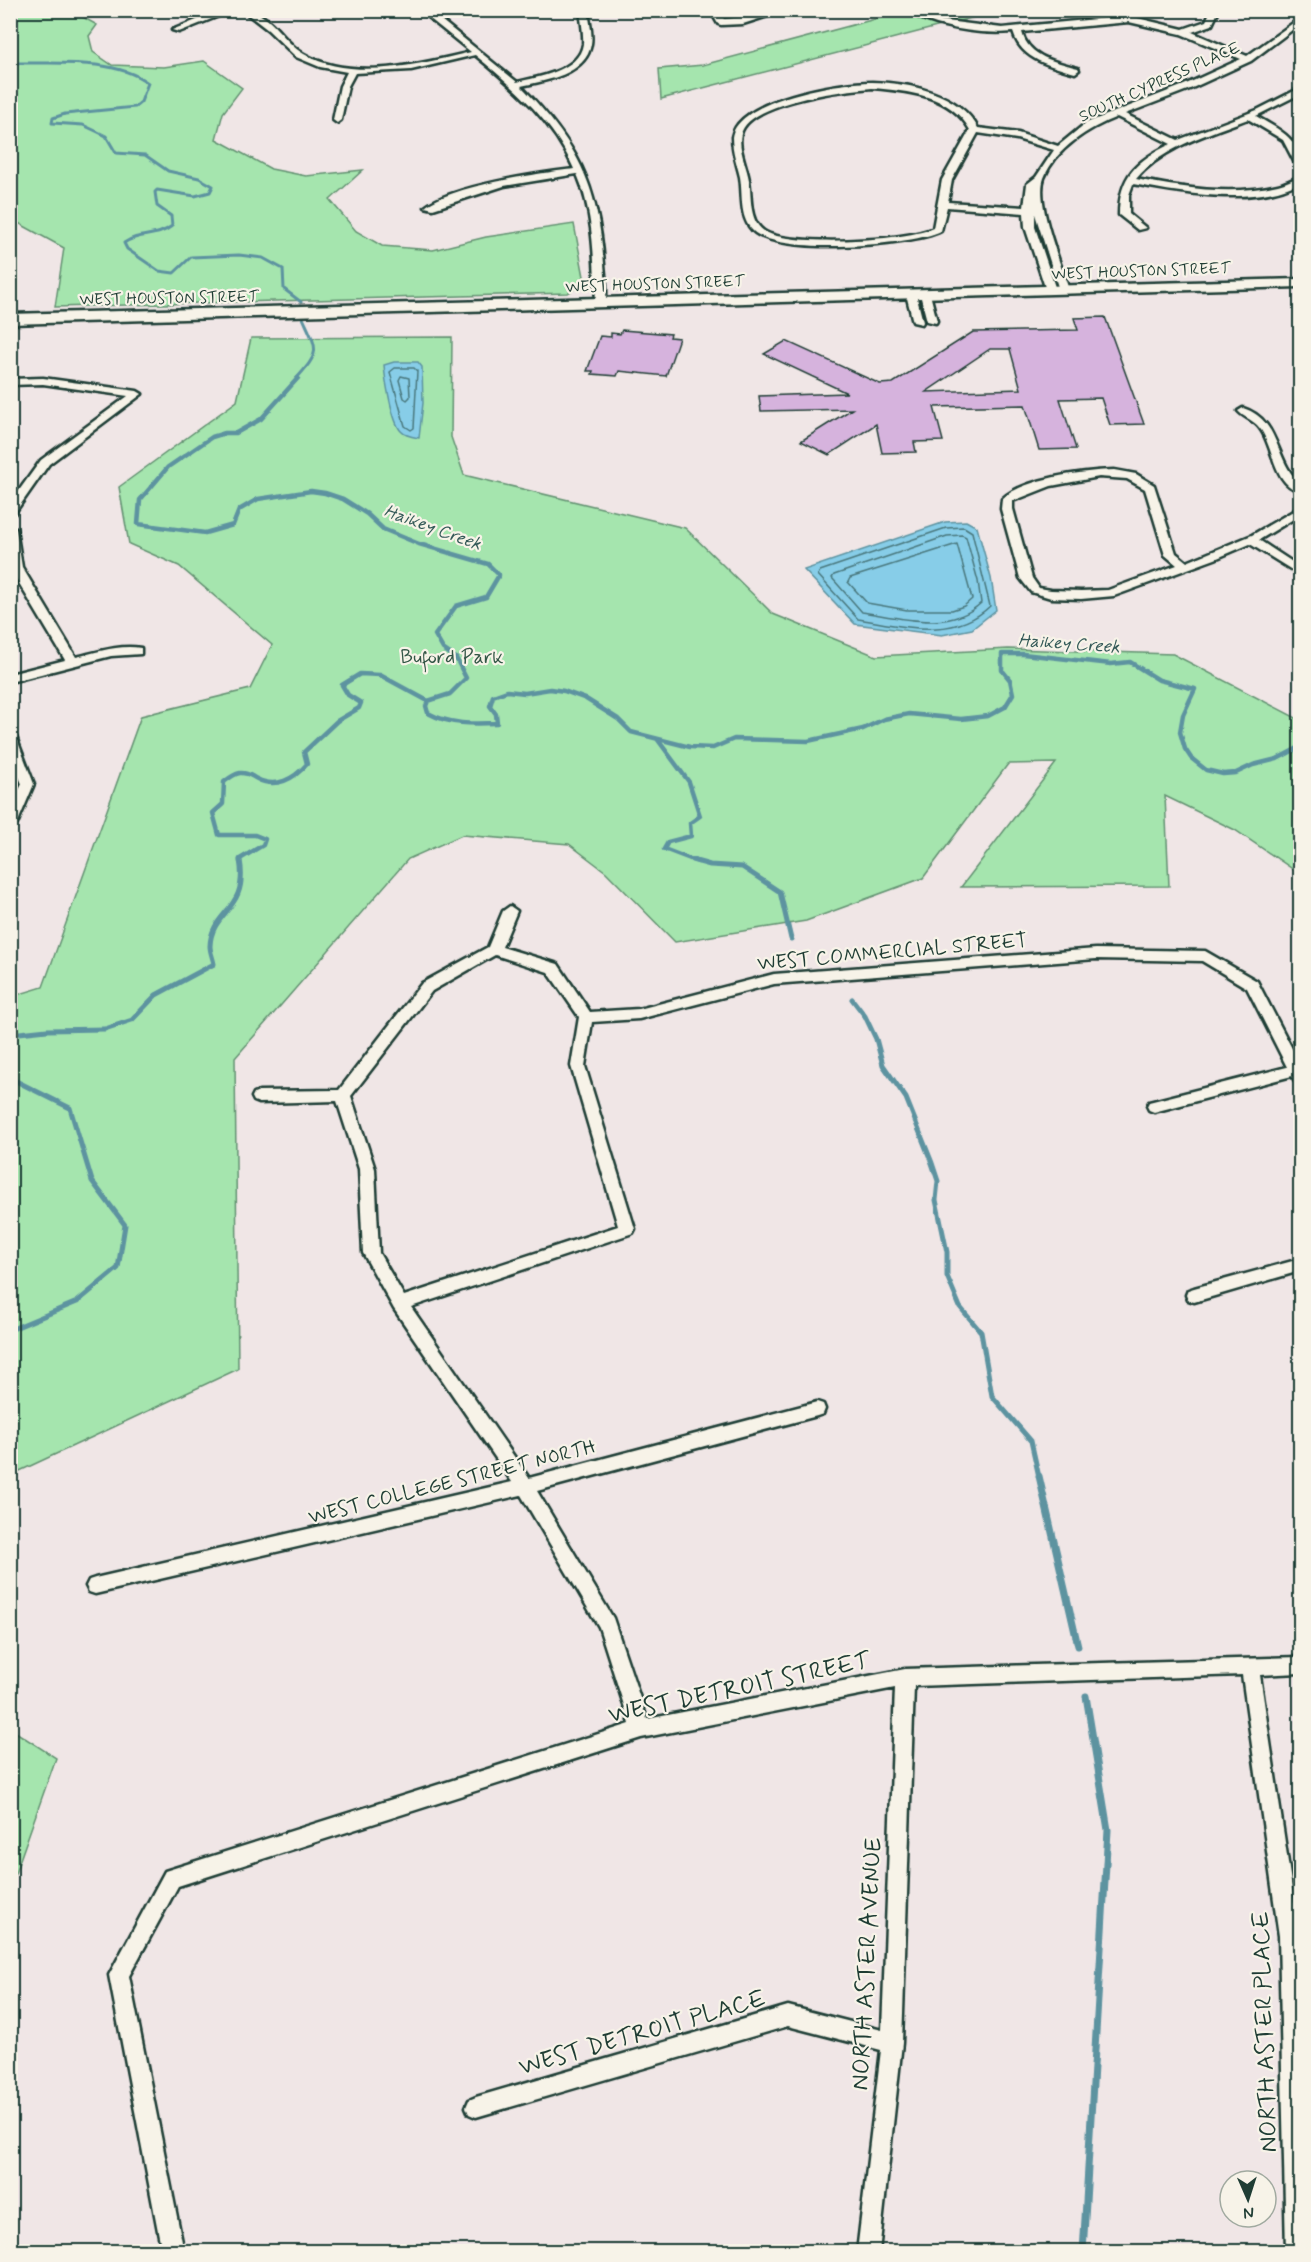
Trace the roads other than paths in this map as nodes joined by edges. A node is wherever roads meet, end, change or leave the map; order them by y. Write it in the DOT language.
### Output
graph roads {
  1 [pos="230,10"];
  2 [pos="246,10"];
  3 [pos="423,10"];
  4 [pos="458,10"];
  5 [pos="584,10"];
  6 [pos="714,10"];
  7 [pos="783,10"];
  8 [pos="910,10"];
  9 [pos="1215,10"];
  10 [pos="435,20"];
  11 [pos="1300,20"];
  12 [pos="176,30"];
  13 [pos="1017,30"];
  14 [pos="1184,32"];
  15 [pos="475,53"];
  16 [pos="1248,59"];
  17 [pos="353,69"];
  18 [pos="1075,70"];
  19 [pos="514,85"];
  20 [pos="1300,92"];
  21 [pos="1128,109"];
  22 [pos="1115,113"];
  23 [pos="1249,116"];
  24 [pos="337,120"];
  25 [pos="975,130"];
  26 [pos="1190,139"];
  27 [pos="1177,143"];
  28 [pos="1061,147"];
  29 [pos="1300,163"];
  30 [pos="580,171"];
  31 [pos="1039,179"];
  32 [pos="1130,181"];
  33 [pos="1299,181"];
  34 [pos="430,207"];
  35 [pos="942,209"];
  36 [pos="1039,211"];
  37 [pos="1028,215"];
  38 [pos="1142,228"];
  39 [pos="1300,283"];
  40 [pos="1057,290"];
  41 [pos="918,294"];
  42 [pos="601,303"];
  43 [pos="10,319"];
  44 [pos="932,321"];
  45 [pos="918,322"];
  46 [pos="10,382"];
  47 [pos="1243,411"];
  48 [pos="1300,488"];
  49 [pos="1300,510"];
  50 [pos="10,512"];
  51 [pos="10,529"];
  52 [pos="1251,540"];
  53 [pos="1186,566"];
  54 [pos="13,567"];
  55 [pos="1300,572"];
  56 [pos="137,651"];
  57 [pos="72,662"];
  58 [pos="10,678"];
  59 [pos="10,737"];
  60 [pos="10,824"];
  61 [pos="510,911"];
  62 [pos="494,950"];
  63 [pos="586,1017"];
  64 [pos="1298,1073"];
  65 [pos="343,1095"];
  66 [pos="260,1097"];
  67 [pos="1154,1106"];
  68 [pos="1300,1265"];
  69 [pos="1194,1295"];
  70 [pos="400,1304"];
  71 [pos="817,1409"];
  72 [pos="525,1487"];
  73 [pos="95,1586"];
  74 [pos="1300,1665"];
  75 [pos="1250,1669"];
  76 [pos="904,1678"];
  77 [pos="641,1729"];
  78 [pos="1295,1936"];
  79 [pos="892,2043"];
  80 [pos="476,2107"];
  81 [pos="173,2252"];
  82 [pos="868,2252"];
  83 [pos="1297,2252"];
  1 -- 12 [label="street"];
  2 -- 17 [label="street"];
  3 -- 10 [label="street"];
  4 -- 10 [label="street"];
  5 -- 19 [label="street"];
  6 -- 7 [label="street"];
  8 -- 13 [label="street"];
  9 -- 14 [label="street"];
  10 -- 15 [label="street"];
  11 -- 16 [label="street, SOUTH CYPRESS PLACE"];
  13 -- 14 [label="street"];
  13 -- 18 [label="street"];
  14 -- 16 [label="street"];
  15 -- 17 [label="street"];
  15 -- 19 [label="street"];
  16 -- 21 [label="street, SOUTH CYPRESS PLACE"];
  17 -- 24 [label="street"];
  19 -- 30 [label="street"];
  20 -- 23 [label="street"];
  21 -- 22 [label="street, SOUTH CYPRESS PLACE"];
  21 -- 26 [label="street"];
  22 -- 27 [label="street"];
  22 -- 28 [label="street, SOUTH CYPRESS PLACE"];
  23 -- 26 [label="street"];
  23 -- 29 [label="street"];
  25 -- 28 [label="street"];
  25 -- 35 [label="street"];
  25 -- 35 [label="street"];
  26 -- 27 [label="street"];
  27 -- 32 [label="street"];
  28 -- 31 [label="street, SOUTH CYPRESS PLACE"];
  30 -- 34 [label="street"];
  30 -- 42 [label="street"];
  31 -- 36 [label="street"];
  31 -- 37 [label="street, SOUTH CYPRESS PLACE"];
  32 -- 33 [label="street"];
  32 -- 38 [label="street"];
  35 -- 37 [label="street"];
  36 -- 37 [label="street"];
  36 -- 40 [label="street"];
  37 -- 40 [label="street"];
  39 -- 40 [label="main road, WEST HOUSTON STREET"];
  40 -- 41 [label="main road, WEST HOUSTON STREET"];
  41 -- 42 [label="main road, WEST HOUSTON STREET"];
  41 -- 44 [label="street"];
  41 -- 45 [label="street"];
  42 -- 43 [label="main road, WEST HOUSTON STREET"];
  46 -- 50 [label="street"];
  47 -- 48 [label="street"];
  49 -- 52 [label="street"];
  51 -- 54 [label="street"];
  52 -- 53 [label="street"];
  52 -- 55 [label="street"];
  53 -- 53 [label="street"];
  54 -- 57 [label="street"];
  56 -- 57 [label="street"];
  57 -- 58 [label="street"];
  59 -- 60 [label="street"];
  61 -- 62 [label="street"];
  62 -- 63 [label="street"];
  62 -- 65 [label="street"];
  63 -- 64 [label="street, WEST COMMERCIAL STREET"];
  63 -- 70 [label="street"];
  64 -- 67 [label="street"];
  65 -- 66 [label="street"];
  65 -- 70 [label="street"];
  68 -- 69 [label="street"];
  70 -- 72 [label="street"];
  71 -- 72 [label="street, WEST COLLEGE STREET NORTH"];
  72 -- 73 [label="street, WEST COLLEGE STREET NORTH"];
  72 -- 77 [label="street"];
  74 -- 75 [label="street, WEST DETROIT STREET"];
  75 -- 76 [label="street, WEST DETROIT STREET"];
  75 -- 78 [label="street, NORTH ASTER PLACE"];
  76 -- 77 [label="street, WEST DETROIT STREET"];
  76 -- 79 [label="street, NORTH ASTER AVENUE"];
  77 -- 81 [label="street, WEST DETROIT STREET"];
  78 -- 83 [label="street, NORTH ASTER PLACE"];
  79 -- 80 [label="street, WEST DETROIT PLACE"];
  79 -- 82 [label="street, NORTH ASTER AVENUE"];
}
